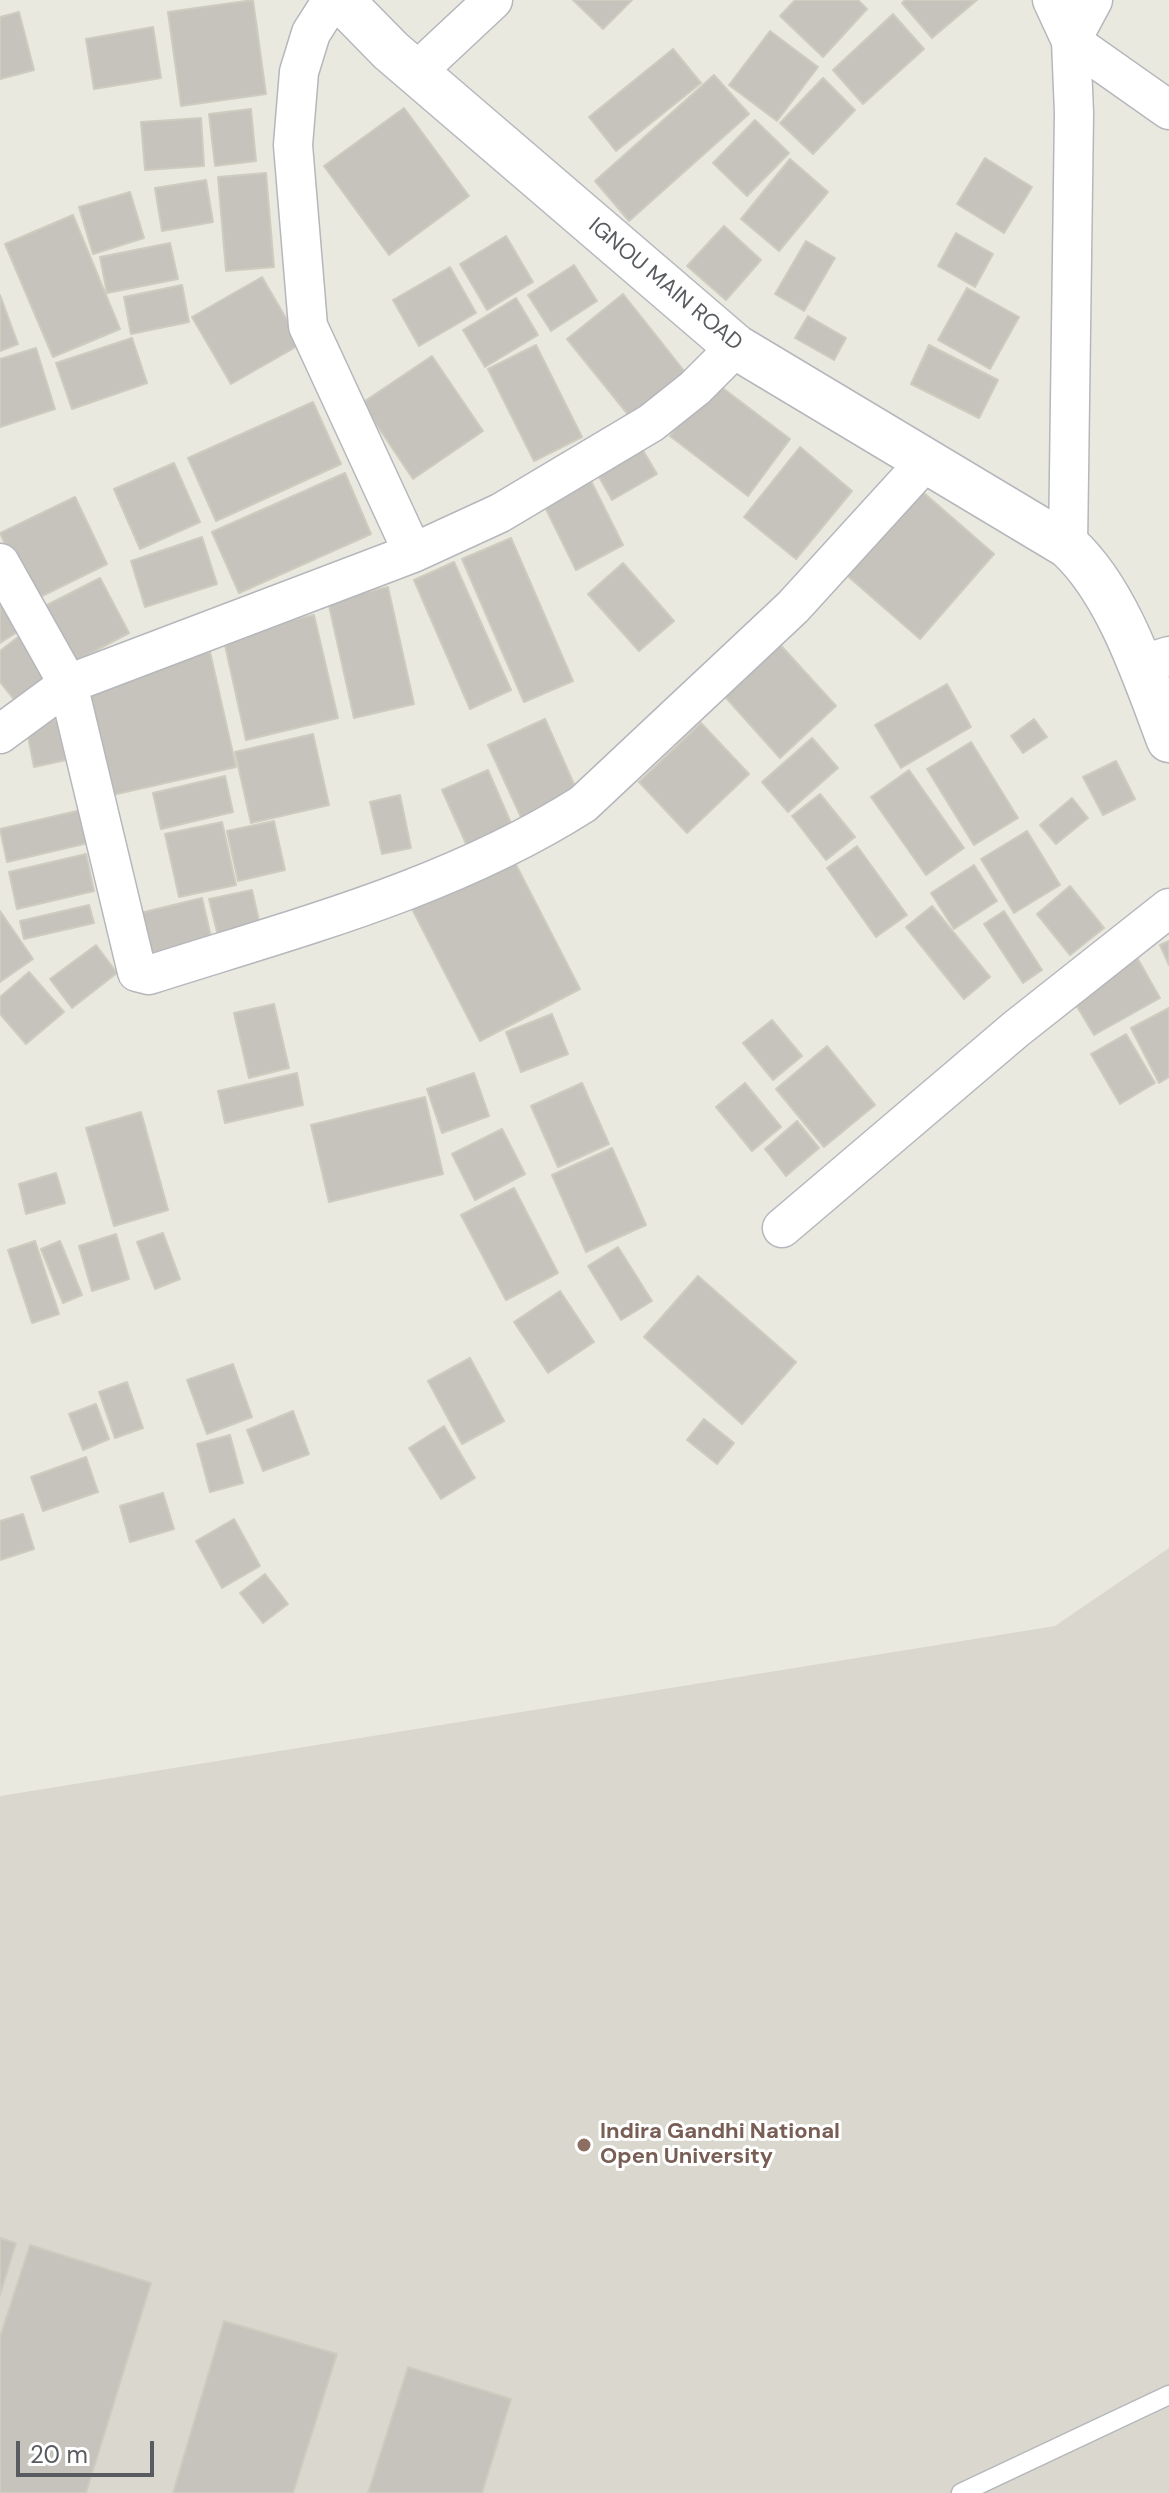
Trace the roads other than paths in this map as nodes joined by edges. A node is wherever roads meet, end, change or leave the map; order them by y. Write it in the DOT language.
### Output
graph roads {
  1 [pos="332,0"];
  2 [pos="341,0"];
  3 [pos="493,0"];
  4 [pos="1052,0"];
  5 [pos="1093,0"];
  6 [pos="1071,41"];
  7 [pos="416,72"];
  8 [pos="1169,110"];
  9 [pos="736,347"];
  10 [pos="927,460"];
  11 [pos="1068,546"];
  12 [pos="413,553"];
  13 [pos="0,563"];
  14 [pos="1154,661"];
  15 [pos="68,684"];
  16 [pos="0,734"];
  17 [pos="1169,740"];
  18 [pos="1169,908"];
  19 [pos="782,1228"];
  20 [pos="1169,2395"];
  21 [pos="961,2493"];
  1 -- 12 [label="street"];
  2 -- 7 [label="street, IGNOU MAIN ROAD"];
  3 -- 7 [label="street"];
  4 -- 6 [label="street"];
  5 -- 6 [label="street"];
  6 -- 8 [label="street"];
  6 -- 11 [label="street"];
  7 -- 9 [label="street, IGNOU MAIN ROAD"];
  9 -- 10 [label="street, IGNOU MAIN ROAD"];
  9 -- 12 [label="street"];
  10 -- 11 [label="street, IGNOU MAIN ROAD"];
  10 -- 15 [label="street"];
  11 -- 14 [label="street, IGNOU MAIN ROAD"];
  12 -- 15 [label="street"];
  13 -- 15 [label="street"];
  14 -- 17 [label="street, IGNOU MAIN ROAD"];
  15 -- 16 [label="street"];
  18 -- 19 [label="street"];
  20 -- 21 [label="lane"];
}
